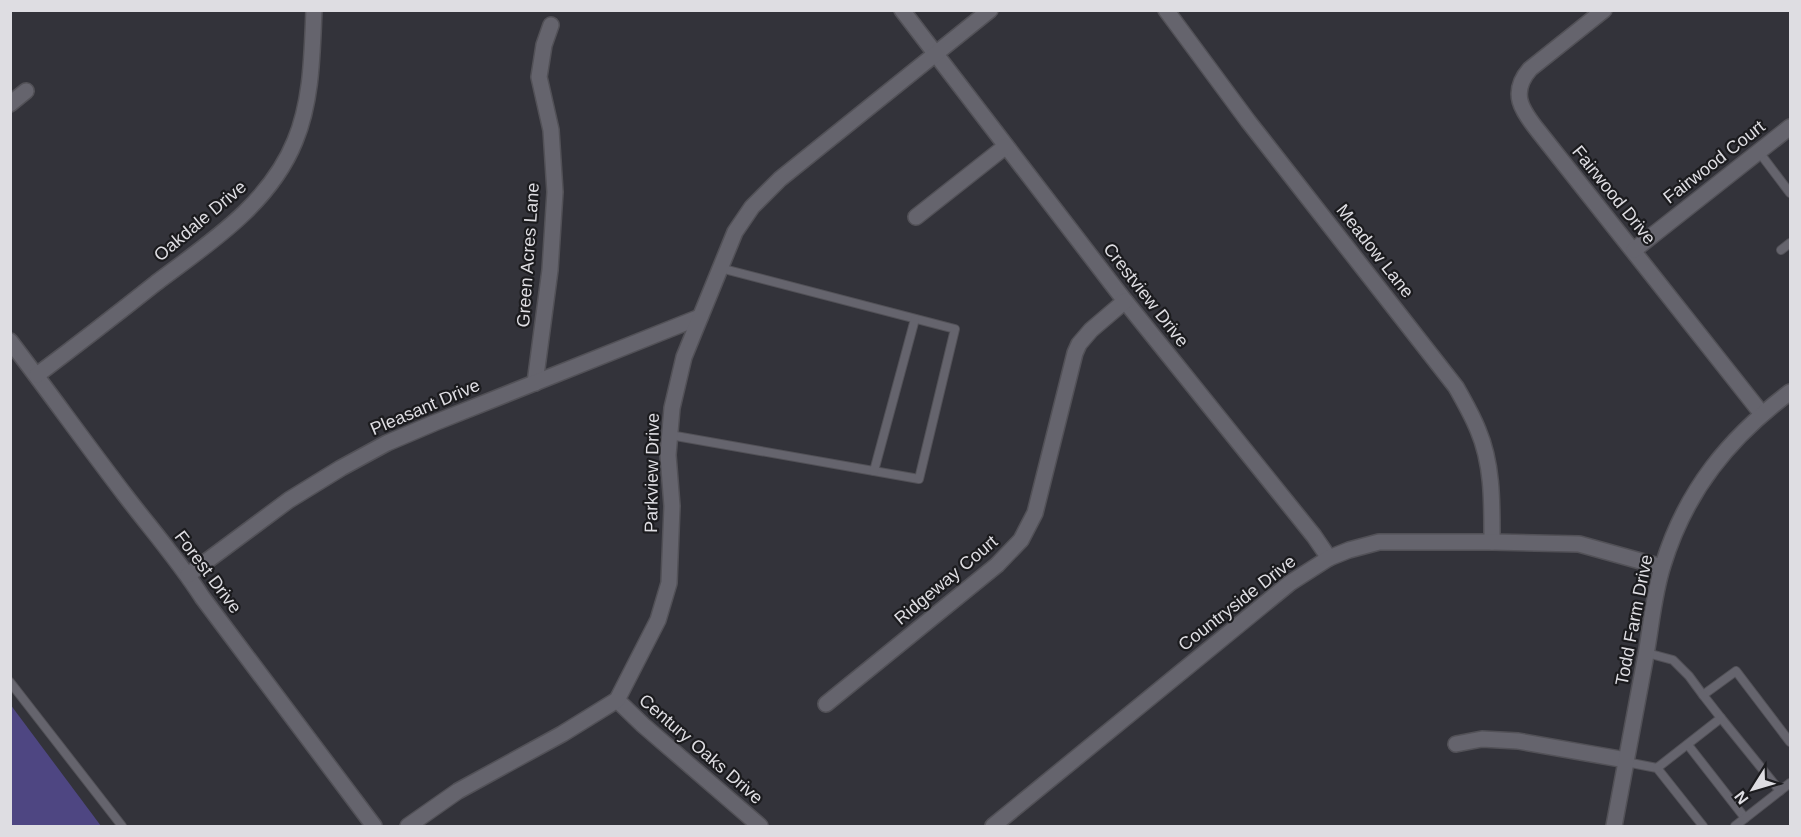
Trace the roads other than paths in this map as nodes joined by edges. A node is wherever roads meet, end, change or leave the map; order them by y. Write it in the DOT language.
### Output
graph roads {
  1 [pos="314,10"];
  2 [pos="902,10"];
  3 [pos="990,10"];
  4 [pos="1166,10"];
  5 [pos="1604,10"];
  6 [pos="552,25"];
  7 [pos="935,54"];
  8 [pos="26,91"];
  9 [pos="10,104"];
  10 [pos="1791,127"];
  11 [pos="1006,146"];
  12 [pos="1759,152"];
  13 [pos="1791,193"];
  14 [pos="916,217"];
  15 [pos="1791,243"];
  16 [pos="1634,250"];
  17 [pos="1781,250"];
  18 [pos="720,268"];
  19 [pos="1125,300"];
  20 [pos="700,317"];
  21 [pos="915,319"];
  22 [pos="10,341"];
  23 [pos="37,375"];
  24 [pos="536,383"];
  25 [pos="1791,392"];
  26 [pos="1762,414"];
  27 [pos="670,435"];
  28 [pos="874,471"];
  29 [pos="1492,542"];
  30 [pos="1329,558"];
  31 [pos="1662,567"];
  32 [pos="188,575"];
  33 [pos="1647,653"];
  34 [pos="10,682"];
  35 [pos="1703,694"];
  36 [pos="617,700"];
  37 [pos="826,704"];
  38 [pos="1721,718"];
  39 [pos="1791,742"];
  40 [pos="1456,744"];
  41 [pos="1688,745"];
  42 [pos="1626,761"];
  43 [pos="1657,768"];
  44 [pos="1791,783"];
  45 [pos="1780,791"];
  46 [pos="1745,818"];
  47 [pos="122,826"];
  48 [pos="374,826"];
  49 [pos="408,826"];
  50 [pos="760,826"];
  51 [pos="993,826"];
  52 [pos="1614,826"];
  53 [pos="1703,826"];
  54 [pos="1735,826"];
  1 -- 23 [label="street, Oakdale Drive"];
  2 -- 7 [label="street"];
  3 -- 7 [label="street, Parkview Drive"];
  4 -- 29 [label="street, Meadow Lane"];
  5 -- 16 [label="street, Fairwood Drive"];
  6 -- 24 [label="street, Green Acres Lane"];
  7 -- 11 [label="street, Crestview Drive"];
  7 -- 18 [label="street, Parkview Drive"];
  8 -- 9 [label="street"];
  10 -- 12 [label="street, Fairwood Court"];
  11 -- 14 [label="street"];
  11 -- 19 [label="street, Crestview Drive"];
  12 -- 13 [label="lane"];
  12 -- 16 [label="street, Fairwood Court"];
  15 -- 17 [label="lane"];
  16 -- 26 [label="street, Fairwood Drive"];
  18 -- 20 [label="street, Parkview Drive"];
  18 -- 21 [label="lane"];
  19 -- 30 [label="street, Crestview Drive"];
  19 -- 37 [label="street, Ridgeway Court"];
  20 -- 24 [label="street, Pleasant Drive"];
  20 -- 27 [label="street, Parkview Drive"];
  21 -- 28 [label="lane"];
  21 -- 28 [label="lane"];
  22 -- 23 [label="street, Forest Drive"];
  23 -- 32 [label="street, Forest Drive"];
  24 -- 32 [label="street, Pleasant Drive"];
  25 -- 26 [label="street, Todd Farm Drive"];
  26 -- 31 [label="street, Todd Farm Drive"];
  27 -- 28 [label="lane"];
  27 -- 36 [label="street, Parkview Drive"];
  29 -- 30 [label="street, Countryside Drive"];
  29 -- 31 [label="street, Countryside Drive"];
  30 -- 51 [label="street, Countryside Drive"];
  31 -- 33 [label="street, Todd Farm Drive"];
  32 -- 48 [label="street, Forest Drive"];
  33 -- 35 [label="lane"];
  33 -- 42 [label="street, Todd Farm Drive"];
  34 -- 47 [label="lane"];
  35 -- 38 [label="lane"];
  35 -- 39 [label="lane"];
  36 -- 49 [label="street"];
  36 -- 50 [label="street, Century Oaks Drive"];
  38 -- 41 [label="lane"];
  38 -- 45 [label="lane"];
  40 -- 42 [label="street"];
  41 -- 43 [label="lane"];
  41 -- 46 [label="lane"];
  42 -- 43 [label="lane"];
  42 -- 52 [label="street, Todd Farm Drive"];
  43 -- 53 [label="lane"];
  44 -- 45 [label="lane"];
  45 -- 46 [label="lane"];
  46 -- 54 [label="lane"];
}
